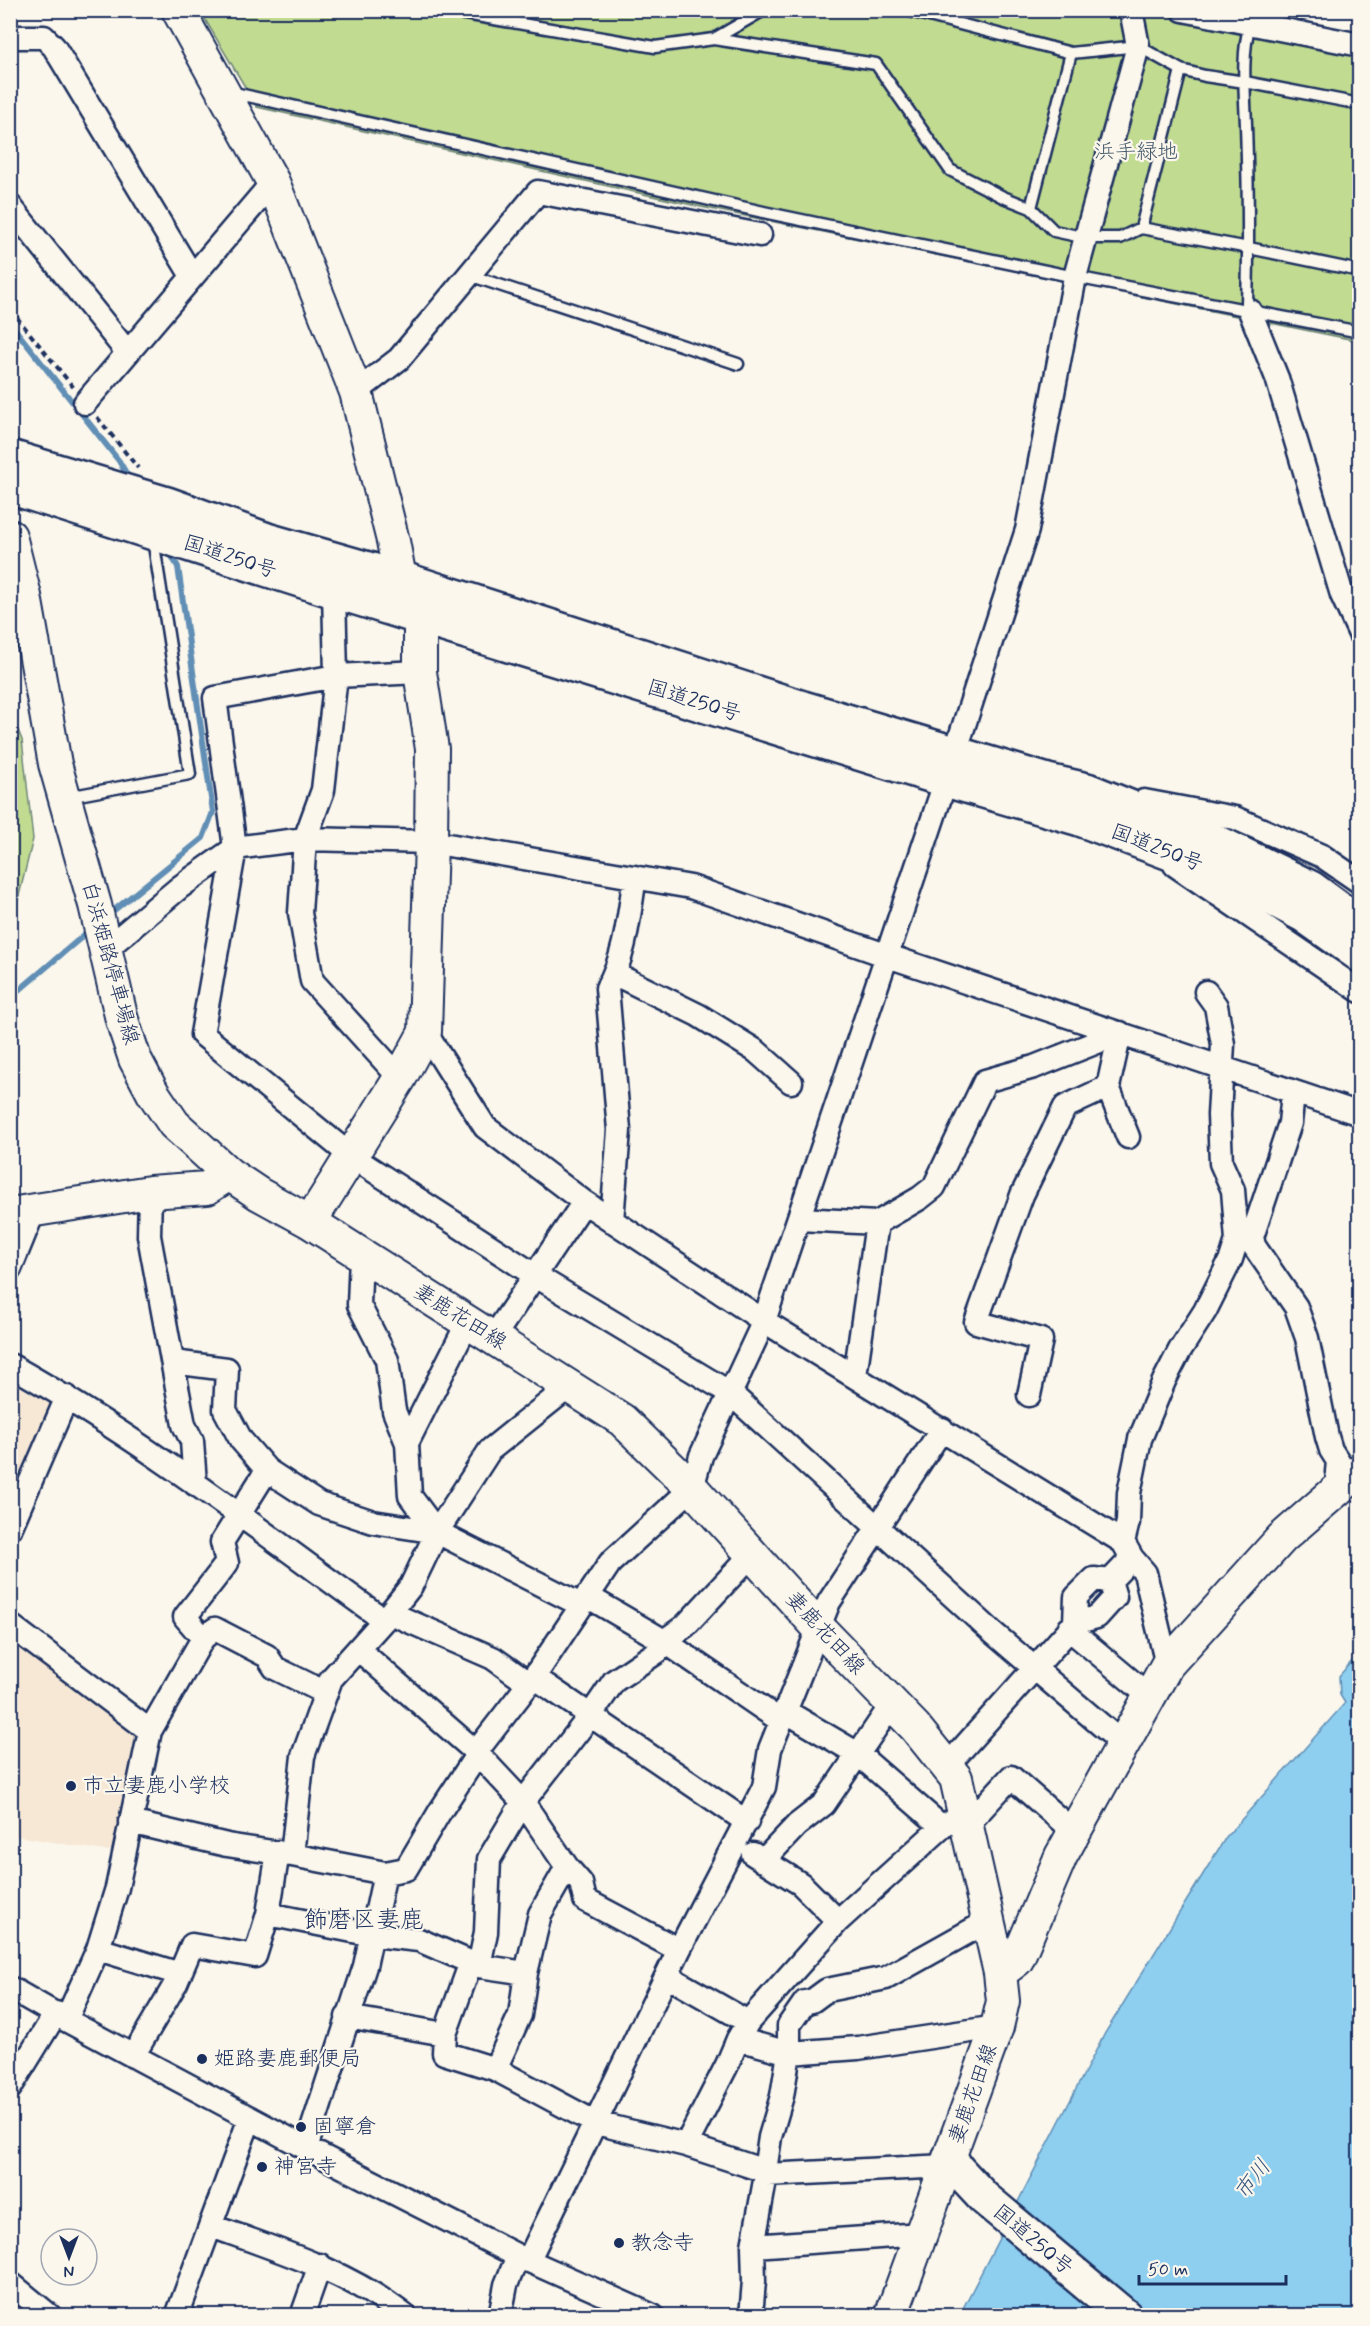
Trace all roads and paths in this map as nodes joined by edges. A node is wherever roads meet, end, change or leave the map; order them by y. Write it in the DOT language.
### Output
graph roads {
  1 [pos="178,10"];
  2 [pos="442,10"];
  3 [pos="764,10"];
  4 [pos="906,10"];
  5 [pos="1131,10"];
  6 [pos="1183,10"];
  7 [pos="1250,24"];
  8 [pos="10,37"];
  9 [pos="714,39"];
  10 [pos="1359,45"];
  11 [pos="1138,46"];
  12 [pos="1071,53"];
  13 [pos="1181,70"];
  14 [pos="1245,82"];
  15 [pos="221,90"];
  16 [pos="1359,104"];
  17 [pos="273,182"];
  18 [pos="10,206"];
  19 [pos="1031,208"];
  20 [pos="1140,228"];
  21 [pos="760,235"];
  22 [pos="1087,238"];
  23 [pos="1249,248"];
  24 [pos="1359,271"];
  25 [pos="468,274"];
  26 [pos="192,276"];
  27 [pos="1075,276"];
  28 [pos="1250,311"];
  29 [pos="1359,332"];
  30 [pos="127,352"];
  31 [pos="738,364"];
  32 [pos="356,392"];
  33 [pos="85,403"];
  34 [pos="10,457"];
  35 [pos="10,487"];
  36 [pos="152,532"];
  37 [pos="10,536"];
  38 [pos="400,578"];
  39 [pos="334,591"];
  40 [pos="18,592"];
  41 [pos="420,616"];
  42 [pos="1359,634"];
  43 [pos="420,672"];
  44 [pos="336,676"];
  45 [pos="951,767"];
  46 [pos="1087,790"];
  47 [pos="65,798"];
  48 [pos="305,839"];
  49 [pos="1139,841"];
  50 [pos="431,842"];
  51 [pos="235,848"];
  52 [pos="635,877"];
  53 [pos="1359,882"];
  54 [pos="1359,924"];
  55 [pos="105,942"];
  56 [pos="1359,955"];
  57 [pos="888,956"];
  58 [pos="615,974"];
  59 [pos="1359,991"];
  60 [pos="1206,992"];
  61 [pos="425,1032"];
  62 [pos="1119,1033"];
  63 [pos="1221,1068"];
  64 [pos="400,1078"];
  65 [pos="791,1082"];
  66 [pos="1108,1087"];
  67 [pos="1293,1093"];
  68 [pos="1359,1114"];
  69 [pos="1128,1137"];
  70 [pos="351,1156"];
  71 [pos="230,1174"];
  72 [pos="150,1192"];
  73 [pos="584,1202"];
  74 [pos="22,1212"];
  75 [pos="799,1219"];
  76 [pos="612,1221"];
  77 [pos="310,1222"];
  78 [pos="877,1223"];
  79 [pos="361,1255"];
  80 [pos="10,1269"];
  81 [pos="536,1276"];
  82 [pos="764,1321"];
  83 [pos="481,1330"];
  84 [pos="173,1362"];
  85 [pos="10,1365"];
  86 [pos="855,1376"];
  87 [pos="570,1386"];
  88 [pos="730,1393"];
  89 [pos="1029,1395"];
  90 [pos="67,1397"];
  91 [pos="942,1429"];
  92 [pos="407,1443"];
  93 [pos="267,1470"];
  94 [pos="1351,1478"];
  95 [pos="195,1484"];
  96 [pos="692,1488"];
  97 [pos="239,1516"];
  98 [pos="879,1528"];
  99 [pos="10,1529"];
  100 [pos="437,1532"];
  101 [pos="1127,1550"];
  102 [pos="752,1554"];
  103 [pos="584,1601"];
  104 [pos="387,1616"];
  105 [pos="10,1625"];
  106 [pos="1072,1626"];
  107 [pos="818,1627"];
  108 [pos="203,1638"];
  109 [pos="664,1641"];
  110 [pos="358,1649"];
  111 [pos="1167,1665"];
  112 [pos="1034,1667"];
  113 [pos="531,1680"];
  114 [pos="326,1692"];
  115 [pos="1149,1696"];
  116 [pos="892,1704"];
  117 [pos="590,1716"];
  118 [pos="783,1716"];
  119 [pos="150,1731"];
  120 [pos="1122,1743"];
  121 [pos="476,1752"];
  122 [pos="858,1754"];
  123 [pos="947,1766"];
  124 [pos="523,1802"];
  125 [pos="130,1822"];
  126 [pos="747,1822"];
  127 [pos="958,1822"];
  128 [pos="1074,1832"];
  129 [pos="736,1843"];
  130 [pos="285,1854"];
  131 [pos="763,1861"];
  132 [pos="567,1868"];
  133 [pos="385,1873"];
  134 [pos="268,1914"];
  135 [pos="838,1921"];
  136 [pos="988,1921"];
  137 [pos="373,1935"];
  138 [pos="98,1949"];
  139 [pos="680,1950"];
  140 [pos="475,1964"];
  141 [pos="526,1972"];
  142 [pos="1000,1972"];
  143 [pos="180,1974"];
  144 [pos="667,1976"];
  145 [pos="789,1977"];
  146 [pos="10,1988"];
  147 [pos="812,2001"];
  148 [pos="61,2017"];
  149 [pos="347,2017"];
  150 [pos="997,2027"];
  151 [pos="743,2030"];
  152 [pos="445,2034"];
  153 [pos="789,2053"];
  154 [pos="133,2056"];
  155 [pos="495,2068"];
  156 [pos="10,2088"];
  157 [pos="250,2118"];
  158 [pos="596,2123"];
  159 [pos="686,2145"];
  160 [pos="306,2148"];
  161 [pos="948,2161"];
  162 [pos="766,2173"];
  163 [pos="211,2226"];
  164 [pos="921,2234"];
  165 [pos="753,2246"];
  166 [pos="523,2258"];
  167 [pos="320,2265"];
  168 [pos="10,2283"];
  169 [pos="392,2311"];
  170 [pos="50,2316"];
  171 [pos="177,2316"];
  172 [pos="302,2316"];
  173 [pos="500,2316"];
  174 [pos="653,2316"];
  175 [pos="751,2316"];
  176 [pos="891,2316"];
  177 [pos="1125,2316"];
  1 -- 15 [label="main road"];
  2 -- 9 [label="lane"];
  3 -- 9 [label="lane"];
  4 -- 12 [label="lane"];
  5 -- 11 [label="street"];
  6 -- 7 [label="street"];
  7 -- 10 [label="street"];
  7 -- 14 [label="lane"];
  8 -- 26 [label="street"];
  9 -- 19 [label="lane"];
  11 -- 12 [label="lane"];
  11 -- 13 [label="lane"];
  11 -- 22 [label="street"];
  12 -- 19 [label="lane"];
  13 -- 14 [label="lane"];
  13 -- 20 [label="lane"];
  14 -- 16 [label="lane"];
  14 -- 23 [label="lane"];
  15 -- 17 [label="main road"];
  15 -- 27 [label="lane"];
  17 -- 26 [label="street"];
  17 -- 32 [label="main road"];
  18 -- 30 [label="street"];
  19 -- 22 [label="lane"];
  20 -- 22 [label="lane"];
  20 -- 23 [label="lane"];
  21 -- 25 [label="street"];
  22 -- 27 [label="street"];
  23 -- 24 [label="lane"];
  23 -- 28 [label="lane"];
  25 -- 31 [label="lane"];
  25 -- 32 [label="street"];
  26 -- 30 [label="street"];
  27 -- 28 [label="lane"];
  27 -- 45 [label="street"];
  28 -- 29 [label="lane"];
  28 -- 42 [label="street"];
  30 -- 33 [label="street"];
  32 -- 38 [label="main road"];
  34 -- 38 [label="highway, 国道250号"];
  35 -- 36 [label="highway, 国道250号"];
  36 -- 39 [label="highway, 国道250号"];
  36 -- 47 [label="lane"];
  37 -- 40 [label="main road, 白浜姫路停車場線"];
  38 -- 41 [label="main road"];
  38 -- 45 [label="highway, 国道250号"];
  39 -- 41 [label="highway, 国道250号"];
  39 -- 44 [label="street"];
  40 -- 47 [label="main road, 白浜姫路停車場線"];
  41 -- 43 [label="main road"];
  41 -- 45 [label="highway, 国道250号"];
  43 -- 44 [label="street"];
  43 -- 50 [label="main road"];
  44 -- 48 [label="street"];
  44 -- 51 [label="street"];
  45 -- 46 [label="highway, 国道250号"];
  45 -- 49 [label="highway, 国道250号"];
  45 -- 57 [label="street"];
  46 -- 53 [label="street"];
  46 -- 54 [label="highway, 国道250号"];
  47 -- 55 [label="main road, 白浜姫路停車場線"];
  48 -- 50 [label="street"];
  48 -- 51 [label="street"];
  48 -- 64 [label="street"];
  49 -- 56 [label="highway, 国道250号"];
  49 -- 59 [label="street"];
  50 -- 52 [label="street"];
  50 -- 61 [label="main road"];
  51 -- 55 [label="street"];
  51 -- 70 [label="street"];
  52 -- 57 [label="street"];
  52 -- 58 [label="street"];
  55 -- 71 [label="main road, 白浜姫路停車場線"];
  57 -- 62 [label="street"];
  57 -- 75 [label="street"];
  58 -- 65 [label="street"];
  58 -- 76 [label="street"];
  60 -- 63 [label="street"];
  61 -- 64 [label="main road"];
  61 -- 73 [label="street"];
  62 -- 63 [label="street"];
  62 -- 66 [label="street"];
  62 -- 78 [label="street"];
  63 -- 67 [label="street"];
  63 -- 101 [label="street"];
  64 -- 70 [label="main road"];
  66 -- 69 [label="street"];
  66 -- 89 [label="street"];
  67 -- 68 [label="street"];
  67 -- 94 [label="street"];
  70 -- 77 [label="main road"];
  70 -- 81 [label="street"];
  71 -- 72 [label="main road"];
  71 -- 77 [label="main road, 妻鹿花田線"];
  72 -- 74 [label="main road"];
  72 -- 84 [label="street"];
  73 -- 76 [label="street"];
  73 -- 81 [label="street"];
  74 -- 80 [label="street"];
  75 -- 78 [label="street"];
  75 -- 82 [label="street"];
  76 -- 82 [label="street"];
  77 -- 79 [label="main road, 妻鹿花田線"];
  78 -- 86 [label="street"];
  79 -- 83 [label="main road, 妻鹿花田線"];
  79 -- 92 [label="street"];
  81 -- 83 [label="street"];
  81 -- 88 [label="street"];
  82 -- 86 [label="street"];
  82 -- 88 [label="street"];
  83 -- 87 [label="main road, 妻鹿花田線"];
  83 -- 92 [label="street"];
  84 -- 93 [label="street"];
  84 -- 95 [label="street"];
  85 -- 90 [label="street"];
  86 -- 91 [label="street"];
  87 -- 96 [label="main road, 妻鹿花田線"];
  87 -- 100 [label="street"];
  88 -- 96 [label="street"];
  88 -- 98 [label="street"];
  90 -- 95 [label="street"];
  90 -- 99 [label="street"];
  91 -- 98 [label="street"];
  91 -- 101 [label="street"];
  92 -- 100 [label="street"];
  93 -- 97 [label="street"];
  93 -- 100 [label="street"];
  94 -- 111 [label="main road"];
  95 -- 97 [label="street"];
  96 -- 102 [label="main road, 妻鹿花田線"];
  96 -- 103 [label="street"];
  97 -- 104 [label="street"];
  97 -- 108 [label="street"];
  98 -- 107 [label="street"];
  98 -- 112 [label="street"];
  100 -- 103 [label="street"];
  100 -- 104 [label="street"];
  101 -- 106 [label="street"];
  101 -- 111 [label="street"];
  102 -- 107 [label="main road, 妻鹿花田線"];
  102 -- 109 [label="street"];
  103 -- 109 [label="street"];
  103 -- 113 [label="street"];
  104 -- 110 [label="street"];
  104 -- 113 [label="street"];
  105 -- 119 [label="street"];
  106 -- 112 [label="street"];
  106 -- 115 [label="street"];
  107 -- 116 [label="main road, 妻鹿花田線"];
  107 -- 118 [label="street"];
  108 -- 114 [label="street"];
  108 -- 119 [label="street"];
  109 -- 117 [label="street"];
  109 -- 118 [label="street"];
  110 -- 114 [label="street"];
  110 -- 121 [label="street"];
  111 -- 115 [label="main road"];
  112 -- 120 [label="street"];
  112 -- 123 [label="street"];
  113 -- 117 [label="street"];
  113 -- 121 [label="street"];
  114 -- 130 [label="street"];
  115 -- 120 [label="main road"];
  116 -- 122 [label="street"];
  116 -- 123 [label="main road, 妻鹿花田線"];
  117 -- 124 [label="street"];
  117 -- 126 [label="street"];
  118 -- 122 [label="street"];
  118 -- 126 [label="street"];
  119 -- 125 [label="street"];
  120 -- 128 [label="main road"];
  121 -- 124 [label="street"];
  121 -- 133 [label="street"];
  122 -- 127 [label="street"];
  122 -- 131 [label="street"];
  123 -- 127 [label="main road, 妻鹿花田線"];
  124 -- 132 [label="street"];
  124 -- 140 [label="street"];
  125 -- 130 [label="street"];
  125 -- 138 [label="street"];
  126 -- 129 [label="street"];
  127 -- 128 [label="street"];
  127 -- 135 [label="street"];
  127 -- 136 [label="main road, 妻鹿花田線"];
  128 -- 142 [label="main road"];
  129 -- 131 [label="street"];
  129 -- 139 [label="street"];
  130 -- 133 [label="street"];
  130 -- 134 [label="street"];
  131 -- 135 [label="street"];
  132 -- 139 [label="street"];
  132 -- 141 [label="street"];
  133 -- 137 [label="street"];
  134 -- 137 [label="street"];
  134 -- 143 [label="street"];
  135 -- 145 [label="street"];
  136 -- 142 [label="main road, 妻鹿花田線"];
  136 -- 147 [label="street"];
  137 -- 140 [label="street"];
  137 -- 149 [label="street"];
  138 -- 143 [label="street"];
  138 -- 148 [label="street"];
  139 -- 144 [label="street"];
  140 -- 141 [label="street"];
  140 -- 152 [label="street"];
  141 -- 155 [label="street"];
  142 -- 150 [label="main road, 妻鹿花田線"];
  143 -- 154 [label="street"];
  144 -- 151 [label="street"];
  144 -- 158 [label="street"];
  145 -- 147 [label="street"];
  145 -- 151 [label="street"];
  146 -- 148 [label="street"];
  147 -- 153 [label="street"];
  148 -- 154 [label="street"];
  148 -- 156 [label="street"];
  149 -- 152 [label="street"];
  149 -- 160 [label="street"];
  150 -- 153 [label="street"];
  150 -- 161 [label="main road, 妻鹿花田線"];
  151 -- 153 [label="street"];
  151 -- 159 [label="street"];
  152 -- 155 [label="street"];
  153 -- 162 [label="street"];
  154 -- 157 [label="street"];
  155 -- 158 [label="street"];
  157 -- 160 [label="street"];
  157 -- 163 [label="street"];
  158 -- 159 [label="street"];
  158 -- 166 [label="street"];
  159 -- 162 [label="street"];
  160 -- 166 [label="street"];
  161 -- 162 [label="street"];
  161 -- 164 [label="main road, 妻鹿花田線"];
  161 -- 177 [label="highway, 国道250号"];
  162 -- 165 [label="street"];
  163 -- 167 [label="street"];
  163 -- 171 [label="street"];
  164 -- 165 [label="street"];
  164 -- 176 [label="main road, 妻鹿花田線"];
  165 -- 175 [label="street"];
  166 -- 173 [label="street"];
  166 -- 174 [label="street"];
  167 -- 169 [label="street"];
  167 -- 172 [label="street"];
  168 -- 170 [label="street"];
}
